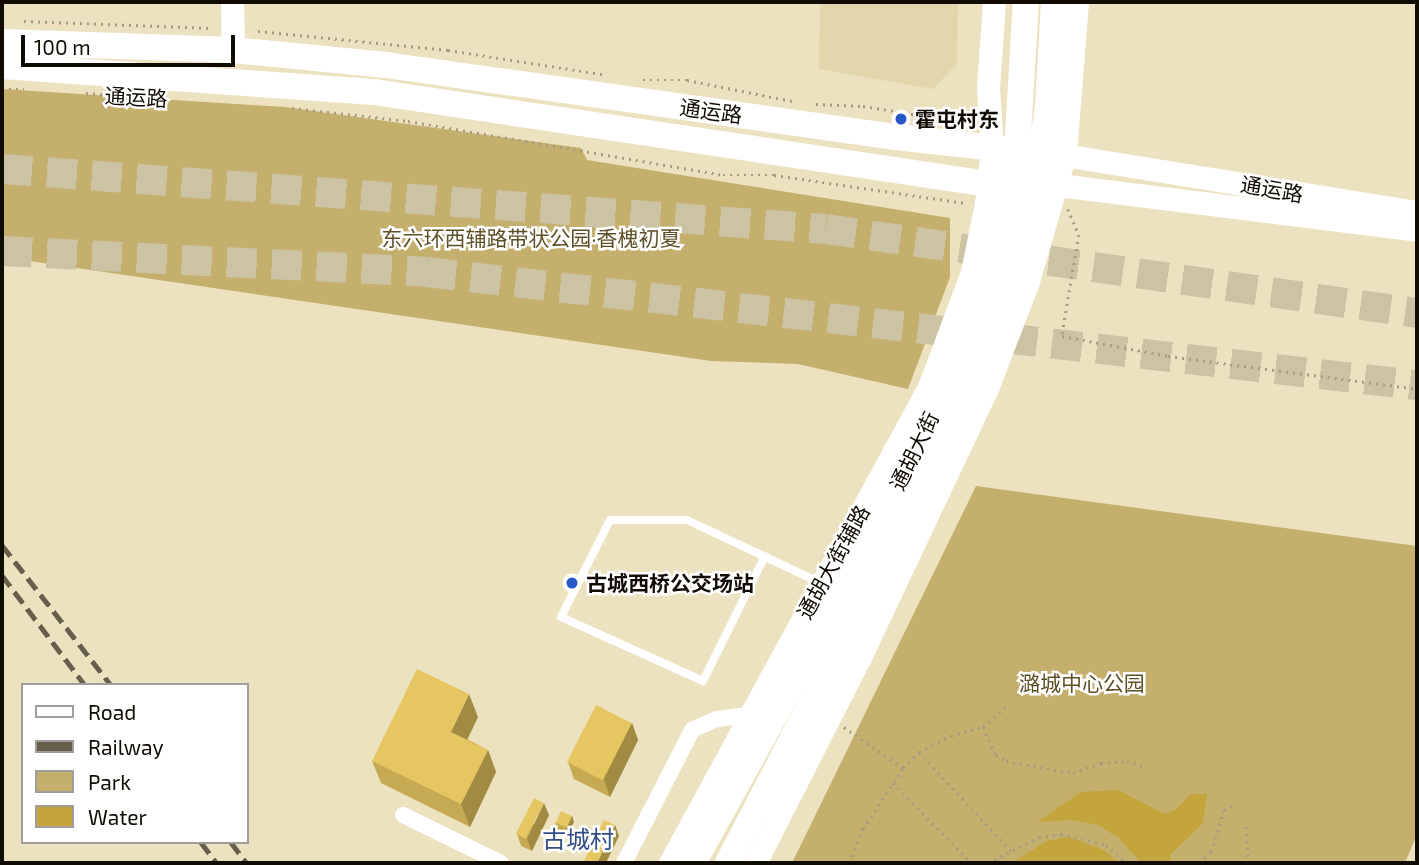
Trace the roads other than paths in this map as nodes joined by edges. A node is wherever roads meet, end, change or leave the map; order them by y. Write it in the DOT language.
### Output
graph roads {
  1 [pos="232,2"];
  2 [pos="994,2"];
  3 [pos="1026,2"];
  4 [pos="1054,2"];
  5 [pos="1077,2"];
  6 [pos="2,41"];
  7 [pos="233,50"];
  8 [pos="2,66"];
  9 [pos="1028,152"];
  10 [pos="1016,187"];
  11 [pos="1417,212"];
  12 [pos="1377,216"];
  13 [pos="1417,230"];
  14 [pos="765,556"];
  15 [pos="850,600"];
  16 [pos="761,714"];
  17 [pos="403,815"];
  18 [pos="501,863"];
  19 [pos="624,863"];
  20 [pos="670,863"];
  21 [pos="693,863"];
  22 [pos="727,863"];
  23 [pos="755,863"];
  1 -- 7 [label="street"];
  2 -- 9 [label="street"];
  3 -- 9 [label="main road, 通胡大街"];
  4 -- 9 [label="main road, 通胡大街"];
  5 -- 9 [label="street"];
  6 -- 7 [label="main road, 通运路"];
  7 -- 9 [label="main road, 通运路"];
  8 -- 10 [label="main road, 通运路"];
  9 -- 10 [label="main road, 通胡大街"];
  9 -- 10 [label="street"];
  9 -- 12 [label="street, 通运路"];
  10 -- 12 [label="street, 通运路"];
  10 -- 15 [label="main road, 通胡大街"];
  10 -- 15 [label="street"];
  11 -- 12 [label="street, 通运路"];
  12 -- 13 [label="street, 通运路"];
  14 -- 14 [label="lane"];
  14 -- 15 [label="lane"];
  15 -- 16 [label="main road, 通胡大街"];
  15 -- 22 [label="main road, 通胡大街"];
  15 -- 23 [label="street"];
  16 -- 19 [label="street"];
  16 -- 20 [label="street"];
  16 -- 21 [label="main road, 通胡大街"];
  17 -- 18 [label="street"];
}
